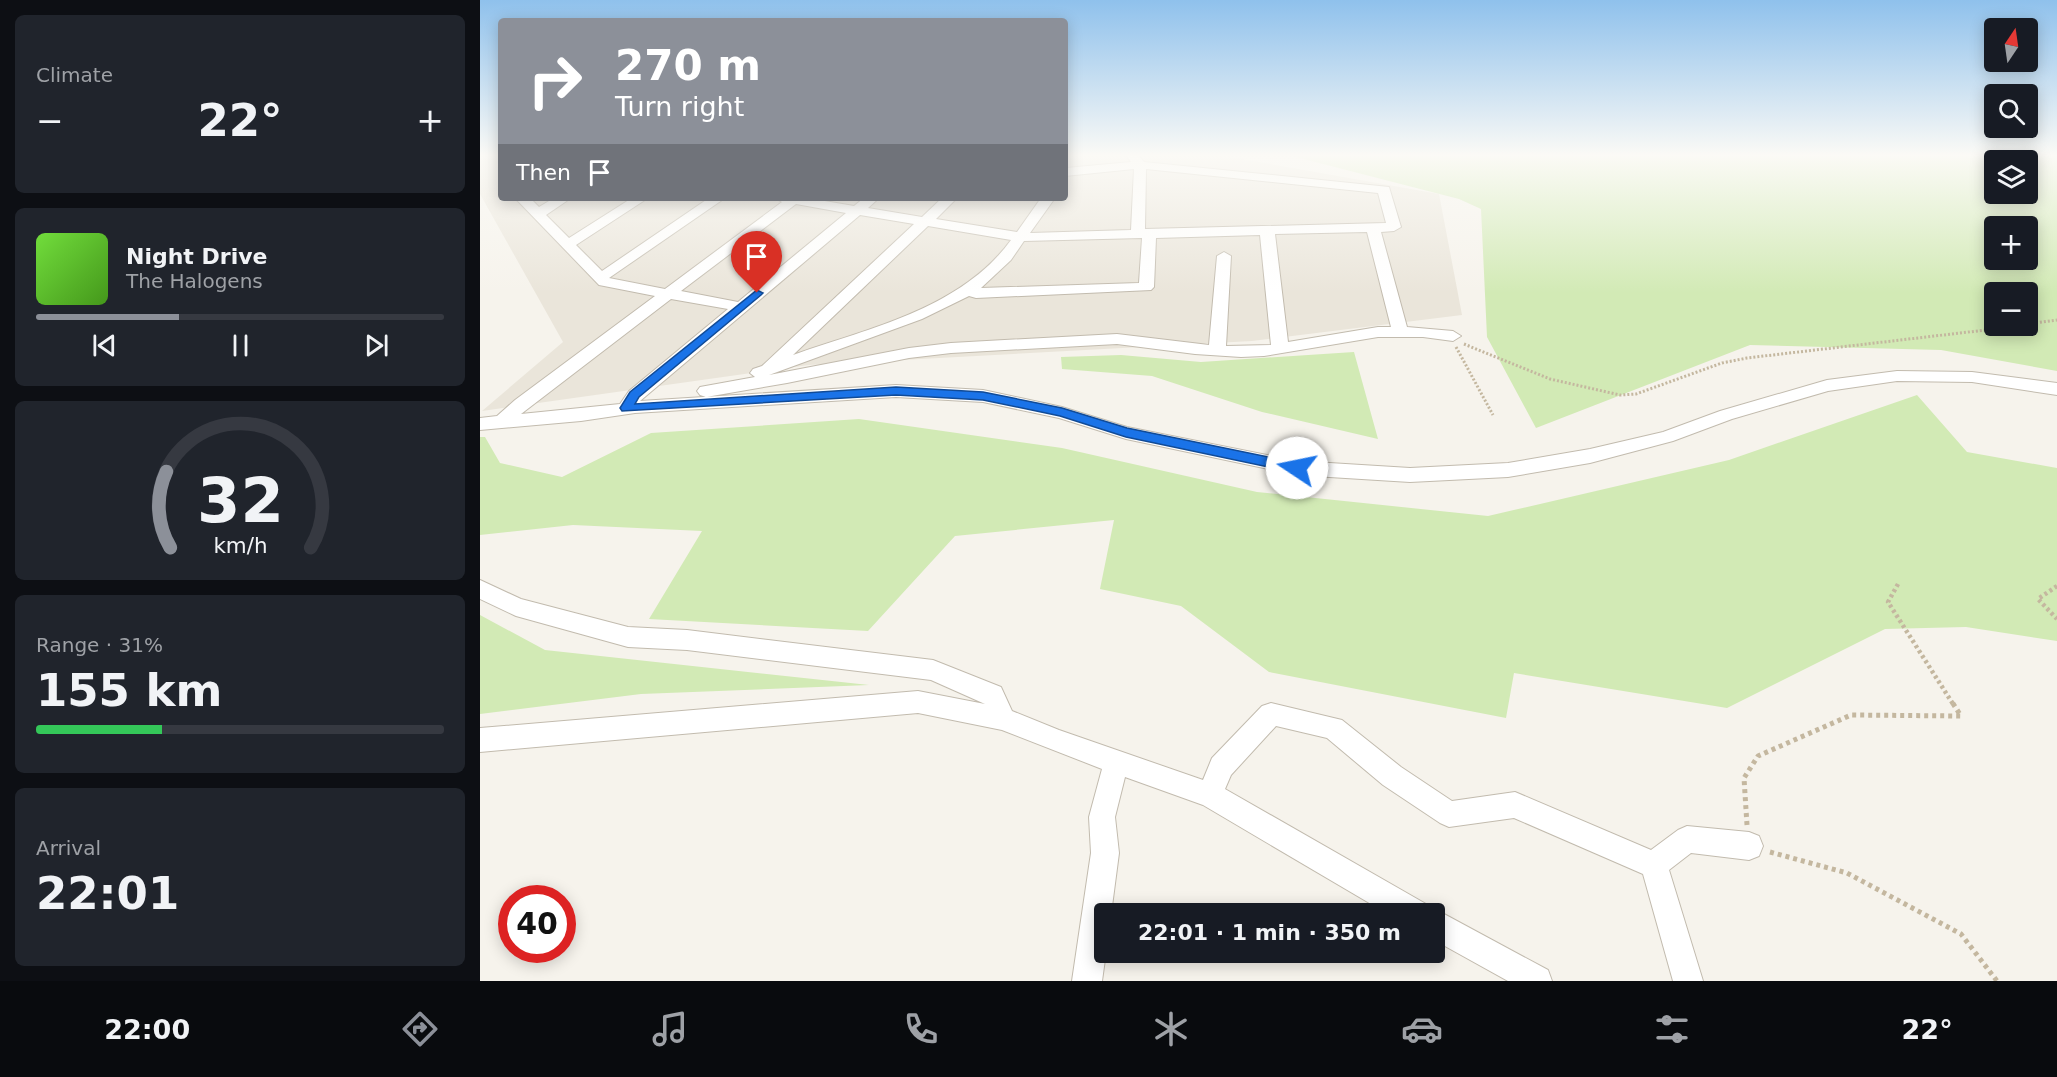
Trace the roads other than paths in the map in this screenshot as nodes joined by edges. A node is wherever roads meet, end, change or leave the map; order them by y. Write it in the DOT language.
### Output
graph roads {
  1 [pos="526,202"];
  2 [pos="558,202"];
  3 [pos="635,202"];
  4 [pos="713,202"];
  5 [pos="786,202"];
  6 [pos="807,202"];
  7 [pos="867,202"];
  8 [pos="946,202"];
  9 [pos="1045,202"];
  10 [pos="1141,202"];
  11 [pos="1387,202"];
  12 [pos="857,210"];
  13 [pos="537,214"];
  14 [pos="925,221"];
  15 [pos="1373,228"];
  16 [pos="1267,230"];
  17 [pos="1144,234"];
  18 [pos="1021,237"];
  19 [pos="567,244"];
  20 [pos="1224,256"];
  21 [pos="600,277"];
  22 [pos="966,290"];
  23 [pos="667,295"];
  24 [pos="741,307"];
  25 [pos="1400,332"];
  26 [pos="1454,339"];
  27 [pos="1281,348"];
  28 [pos="1217,350"];
  29 [pos="769,370"];
  30 [pos="2057,389"];
  31 [pos="706,391"];
  32 [pos="626,408"];
  33 [pos="502,422"];
  34 [pos="480,424"];
  35 [pos="480,589"];
  36 [pos="1004,719"];
  37 [pos="480,740"];
  38 [pos="1117,761"];
  39 [pos="1210,795"];
  40 [pos="1749,846"];
  41 [pos="1654,865"];
  42 [pos="1397,903"];
  43 [pos="1445,930"];
  44 [pos="1087,981"];
  45 [pos="1537,981"];
  46 [pos="1688,981"];
  1 -- 13 [label="street"];
  2 -- 13 [label="street"];
  3 -- 19 [label="street"];
  4 -- 21 [label="street"];
  5 -- 23 [label="street"];
  6 -- 12 [label="street"];
  7 -- 12 [label="street"];
  8 -- 14 [label="street"];
  9 -- 18 [label="street"];
  10 -- 17 [label="street"];
  11 -- 15 [label="street"];
  12 -- 14 [label="street"];
  12 -- 24 [label="street"];
  13 -- 19 [label="street"];
  14 -- 18 [label="street"];
  14 -- 29 [label="street"];
  15 -- 16 [label="street"];
  15 -- 25 [label="street"];
  16 -- 17 [label="street"];
  16 -- 27 [label="street"];
  17 -- 18 [label="street"];
  17 -- 22 [label="street"];
  18 -- 22 [label="street"];
  19 -- 21 [label="street"];
  20 -- 28 [label="street"];
  21 -- 23 [label="street"];
  22 -- 29 [label="street"];
  23 -- 24 [label="street"];
  23 -- 33 [label="street"];
  24 -- 32 [label="street"];
  25 -- 26 [label="street"];
  25 -- 27 [label="street"];
  27 -- 28 [label="street"];
  28 -- 31 [label="street"];
  29 -- 31 [label="street"];
  30 -- 32 [label="street"];
  31 -- 32 [label="street"];
  32 -- 33 [label="street"];
  33 -- 34 [label="street"];
  35 -- 36 [label="street"];
  36 -- 37 [label="street"];
  36 -- 38 [label="street"];
  38 -- 39 [label="street"];
  38 -- 44 [label="street"];
  39 -- 41 [label="street"];
  39 -- 42 [label="street"];
  40 -- 41 [label="street"];
  41 -- 46 [label="street"];
  43 -- 45 [label="street"];
}
